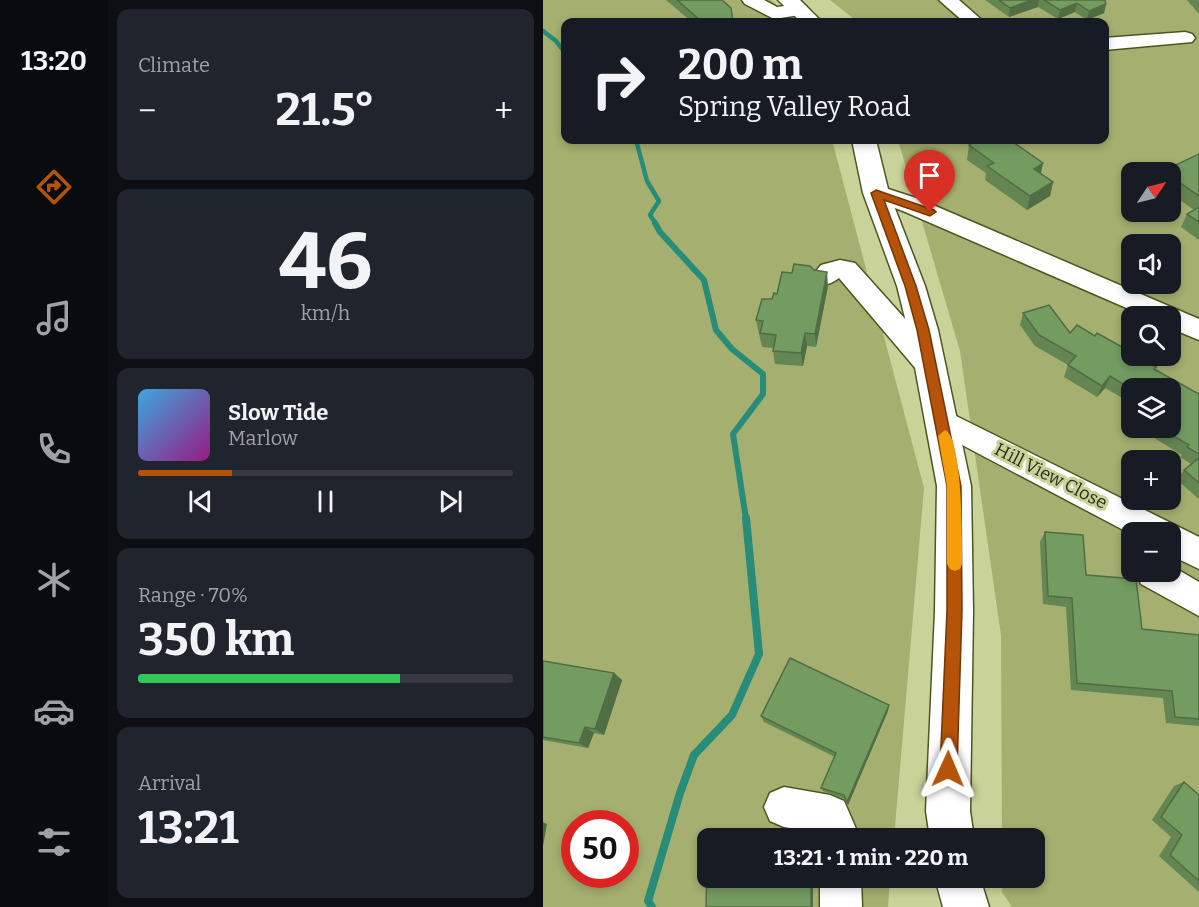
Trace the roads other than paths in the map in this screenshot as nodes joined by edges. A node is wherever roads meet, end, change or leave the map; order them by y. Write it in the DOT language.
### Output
graph roads {
  1 [pos="751,0"];
  2 [pos="948,0"];
  3 [pos="800,11"];
  4 [pos="970,18"];
  5 [pos="1185,38"];
  6 [pos="1109,44"];
  7 [pos="865,144"];
  8 [pos="876,193"];
  9 [pos="825,276"];
  10 [pos="1144,306"];
  11 [pos="1181,322"];
  12 [pos="1199,330"];
  13 [pos="932,368"];
  14 [pos="942,421"];
  15 [pos="1139,522"];
  16 [pos="1181,544"];
  17 [pos="1199,554"];
  18 [pos="1168,582"];
  19 [pos="1199,600"];
  20 [pos="784,807"];
  21 [pos="836,828"];
  22 [pos="951,828"];
  23 [pos="841,888"];
  24 [pos="961,888"];
  25 [pos="841,907"];
  26 [pos="966,907"];
  1 -- 3 [label="street"];
  2 -- 4 [label="street"];
  5 -- 6 [label="street"];
  7 -- 8 [label="main road"];
  8 -- 10 [label="street"];
  8 -- 13 [label="main road"];
  9 -- 13 [label="street"];
  11 -- 12 [label="street"];
  13 -- 14 [label="main road"];
  14 -- 15 [label="street, Hill View Close"];
  14 -- 22 [label="main road"];
  16 -- 17 [label="street"];
  18 -- 19 [label="street"];
  20 -- 21 [label="street"];
  23 -- 25 [label="street"];
  24 -- 26 [label="main road"];
}
